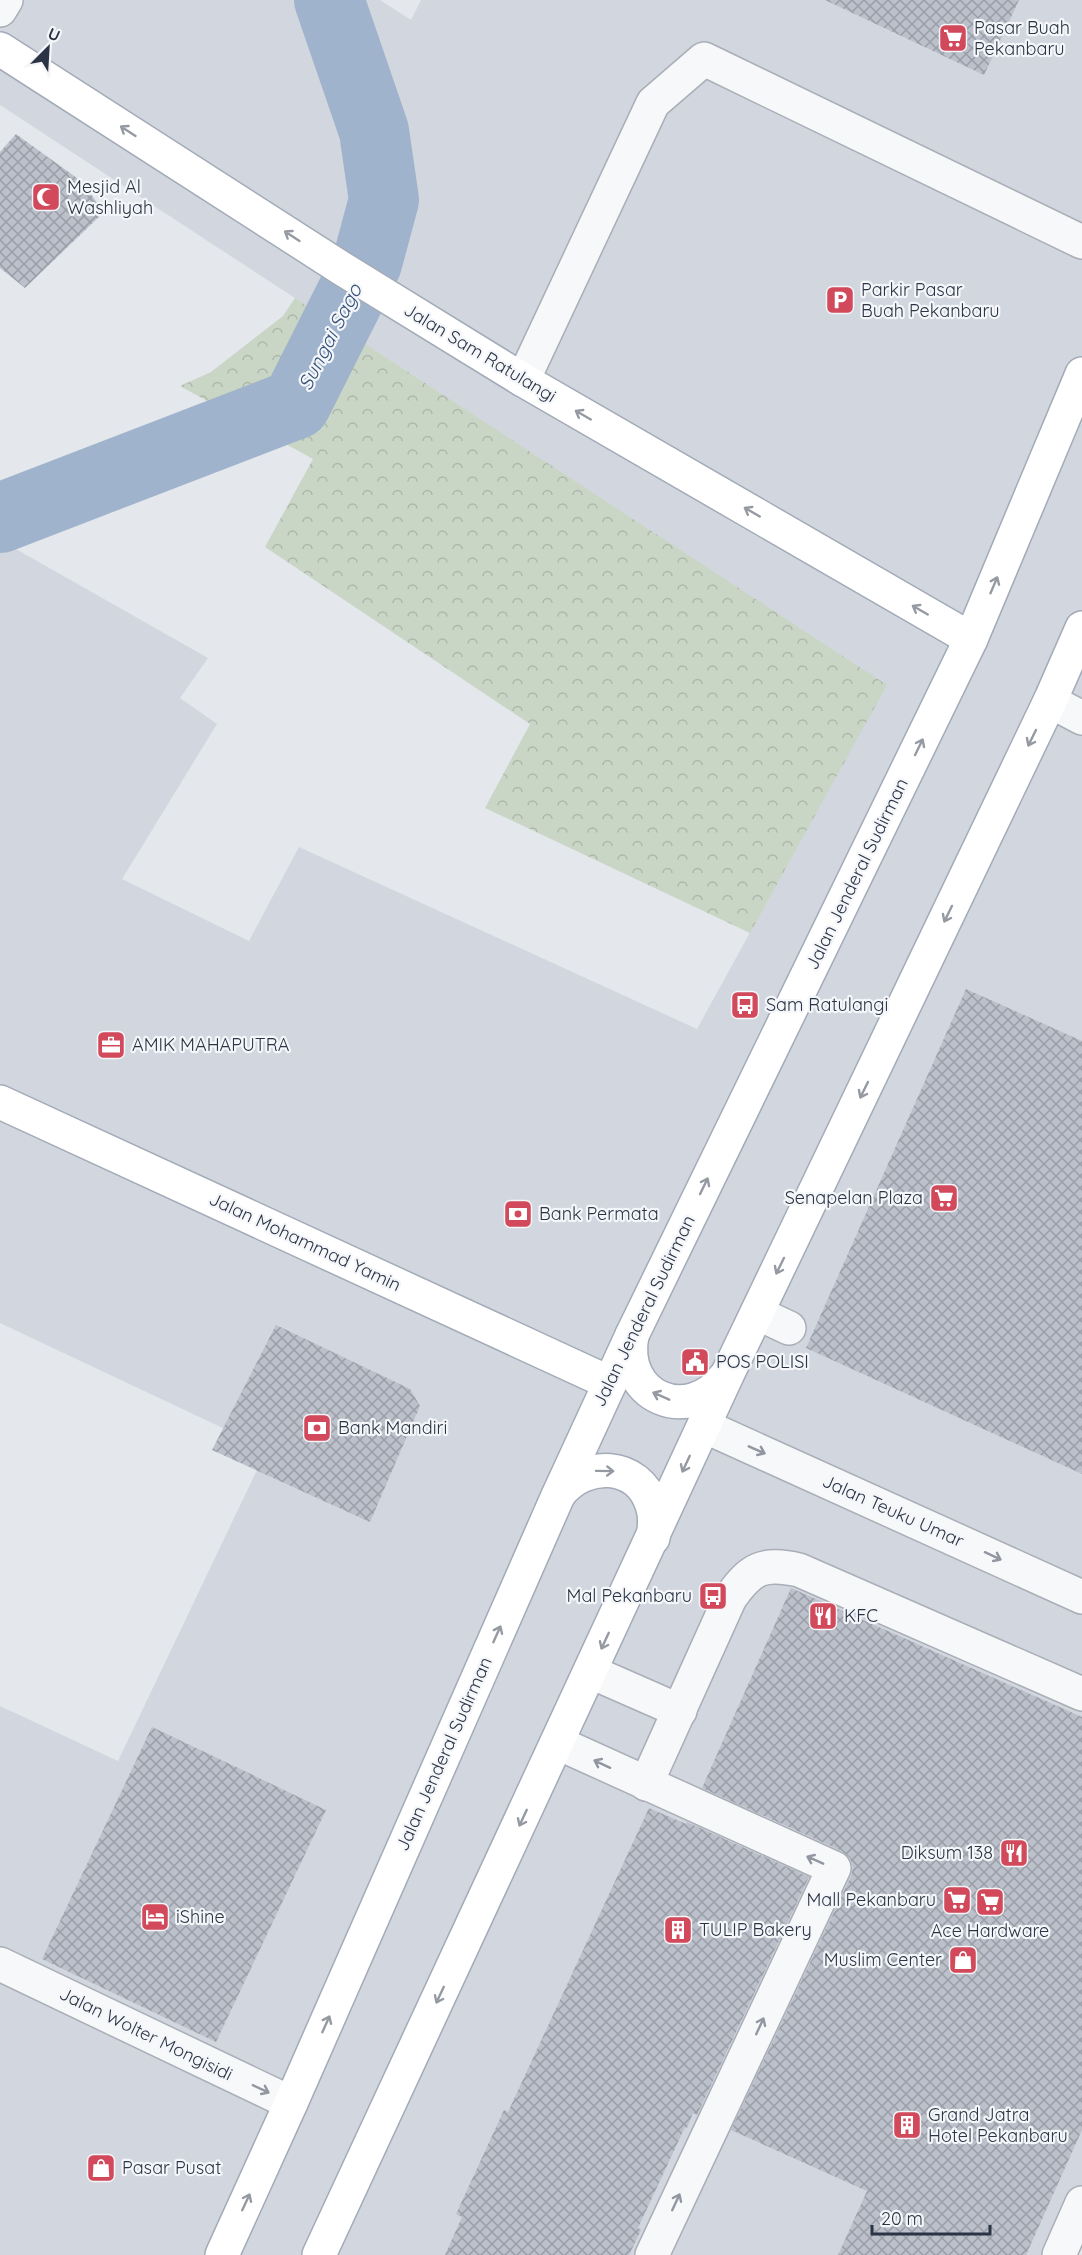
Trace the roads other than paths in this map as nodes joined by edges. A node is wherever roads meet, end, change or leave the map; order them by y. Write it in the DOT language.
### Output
graph roads {
  1 [pos="6,0"];
  2 [pos="0,10"];
  3 [pos="0,49"];
  4 [pos="1082,242"];
  5 [pos="1082,374"];
  6 [pos="524,380"];
  7 [pos="1082,628"];
  8 [pos="971,639"];
  9 [pos="1050,701"];
  10 [pos="1082,718"];
  11 [pos="0,1102"];
  12 [pos="757,1313"];
  13 [pos="789,1328"];
  14 [pos="633,1333"];
  15 [pos="728,1373"];
  16 [pos="610,1383"];
  17 [pos="704,1426"];
  18 [pos="556,1498"];
  19 [pos="653,1538"];
  20 [pos="1082,1597"];
  21 [pos="591,1672"];
  22 [pos="1082,1694"];
  23 [pos="680,1711"];
  24 [pos="558,1743"];
  25 [pos="646,1784"];
  26 [pos="0,1964"];
  27 [pos="291,2103"];
  28 [pos="1082,2203"];
  29 [pos="222,2255"];
  30 [pos="319,2255"];
  31 [pos="652,2255"];
  32 [pos="1059,2255"];
  1 -- 2 [label="street"];
  6 -- 3 [label="main road, Jalan Sam Ratulangi, one-way"];
  4 -- 6 [label="street"];
  8 -- 5 [label="main road, Jalan Jenderal Sudirman, one-way"];
  8 -- 6 [label="main road, Jalan Sam Ratulangi, one-way"];
  7 -- 9 [label="main road"];
  14 -- 8 [label="main road, Jalan Jenderal Sudirman, one-way"];
  9 -- 10 [label="street"];
  9 -- 12 [label="main road, one-way"];
  11 -- 16 [label="main road, Jalan Mohammad Yamin"];
  12 -- 13 [label="street"];
  12 -- 15 [label="main road"];
  15 -- 14 [label="main road, one-way"];
  14 -- 16 [label="main road, Jalan Jenderal Sudirman"];
  15 -- 17 [label="main road"];
  16 -- 18 [label="main road, Jalan Jenderal Sudirman"];
  17 -- 19 [label="main road, one-way"];
  17 -- 20 [label="street, Jalan Teuku Umar, one-way"];
  18 -- 19 [label="main road, one-way"];
  27 -- 18 [label="main road, Jalan Jenderal Sudirman, one-way"];
  19 -- 21 [label="main road, one-way"];
  21 -- 23 [label="street"];
  21 -- 24 [label="main road"];
  22 -- 23 [label="street"];
  23 -- 25 [label="street"];
  25 -- 24 [label="street, one-way"];
  24 -- 30 [label="main road, one-way"];
  31 -- 25 [label="street, one-way"];
  26 -- 27 [label="street, Jalan Wolter Mongisidi, one-way"];
  29 -- 27 [label="main road, Jalan Jenderal Sudirman, one-way"];
  28 -- 32 [label="street"];
}
